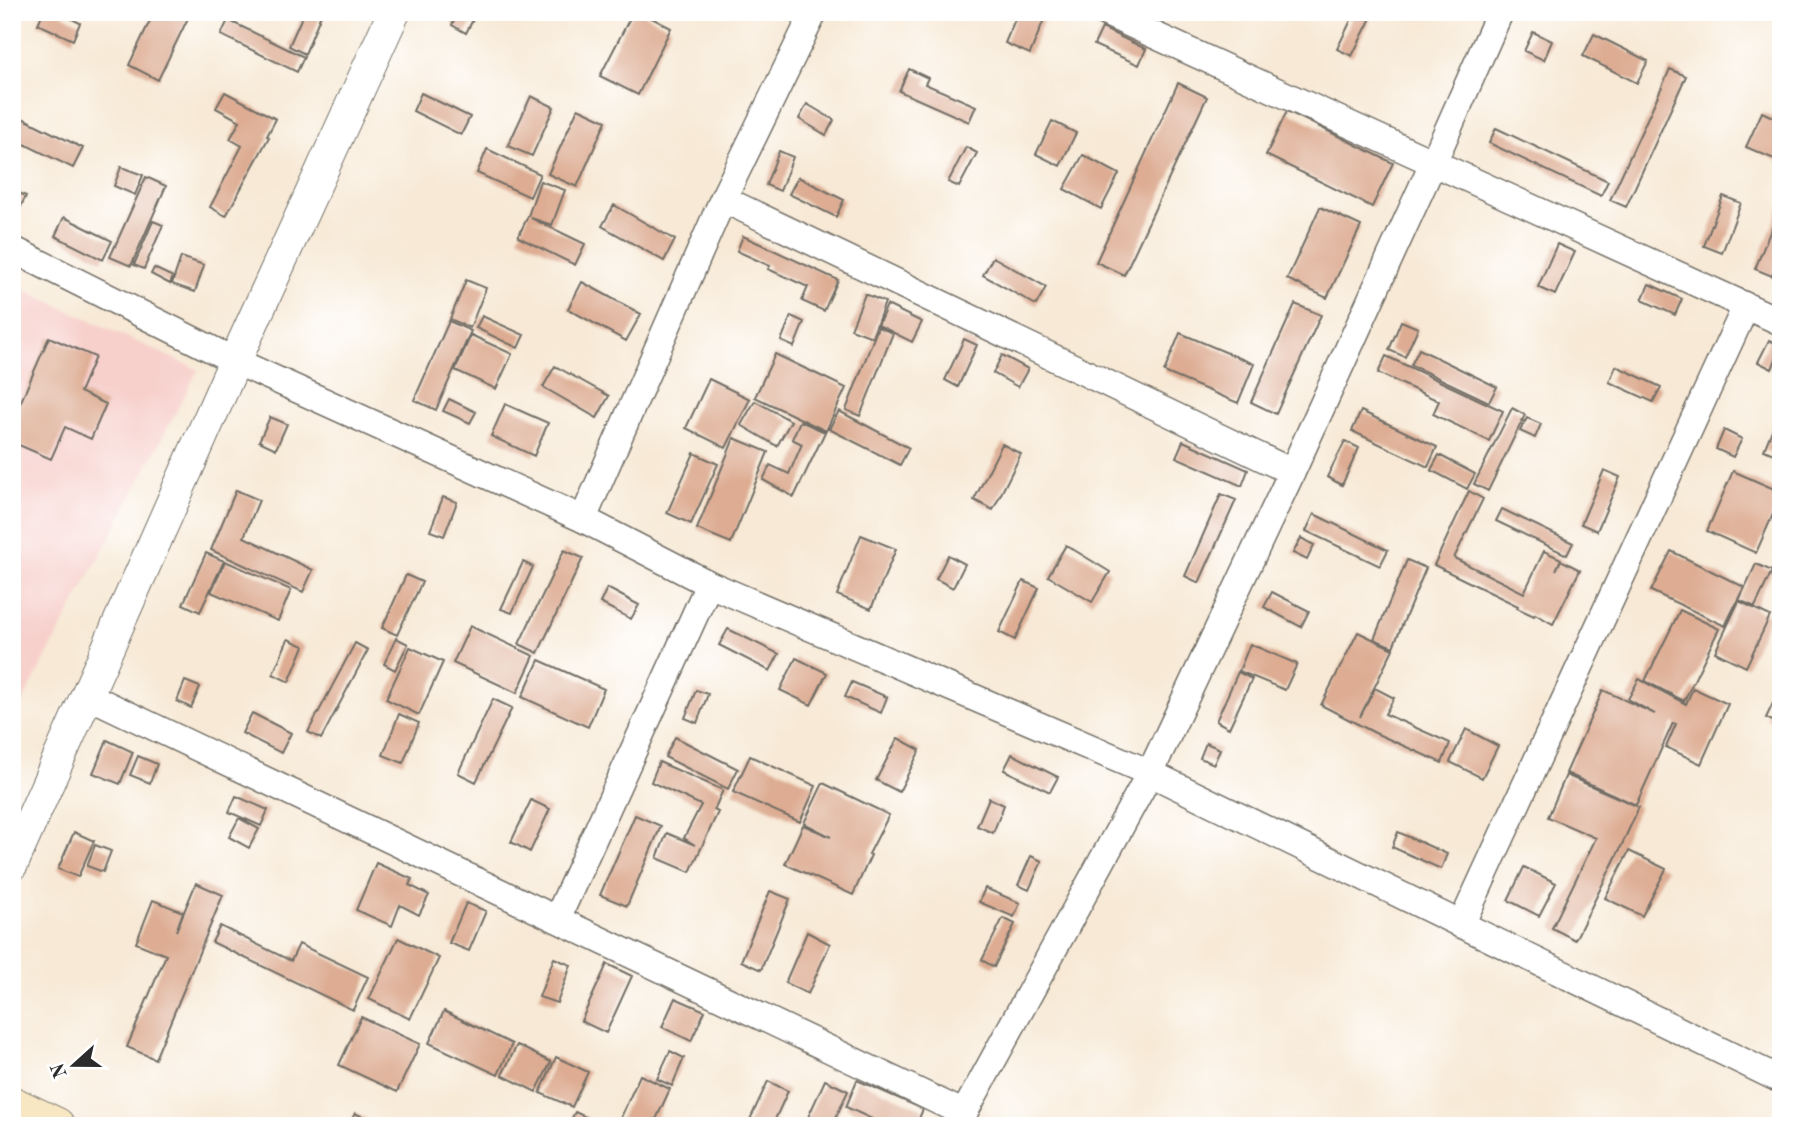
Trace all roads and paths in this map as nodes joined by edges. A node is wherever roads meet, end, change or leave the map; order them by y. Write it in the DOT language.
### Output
graph roads {
  1 [pos="394,12"];
  2 [pos="814,12"];
  3 [pos="1104,12"];
  4 [pos="1500,12"];
  5 [pos="1433,163"];
  6 [pos="723,199"];
  7 [pos="12,249"];
  8 [pos="1746,306"];
  9 [pos="1781,322"];
  10 [pos="236,361"];
  11 [pos="1292,472"];
  12 [pos="583,519"];
  13 [pos="709,584"];
  14 [pos="87,695"];
  15 [pos="1150,773"];
  16 [pos="12,864"];
  17 [pos="558,919"];
  18 [pos="1461,925"];
  19 [pos="1781,1080"];
  20 [pos="12,1105"];
  21 [pos="960,1119"];
  22 [pos="57,1126"];
  1 -- 10 [label="street"];
  2 -- 6 [label="street"];
  3 -- 5 [label="street"];
  4 -- 5 [label="street"];
  5 -- 8 [label="street"];
  5 -- 11 [label="street"];
  6 -- 11 [label="street"];
  6 -- 12 [label="street"];
  7 -- 10 [label="street"];
  8 -- 9 [label="street"];
  8 -- 18 [label="street"];
  10 -- 12 [label="street"];
  10 -- 14 [label="street"];
  11 -- 15 [label="street"];
  12 -- 13 [label="street"];
  13 -- 15 [label="street"];
  13 -- 17 [label="street"];
  14 -- 16 [label="street"];
  14 -- 17 [label="street"];
  15 -- 18 [label="street"];
  15 -- 21 [label="street"];
  17 -- 21 [label="street"];
  18 -- 19 [label="street"];
  20 -- 22 [label="main road"];
}
